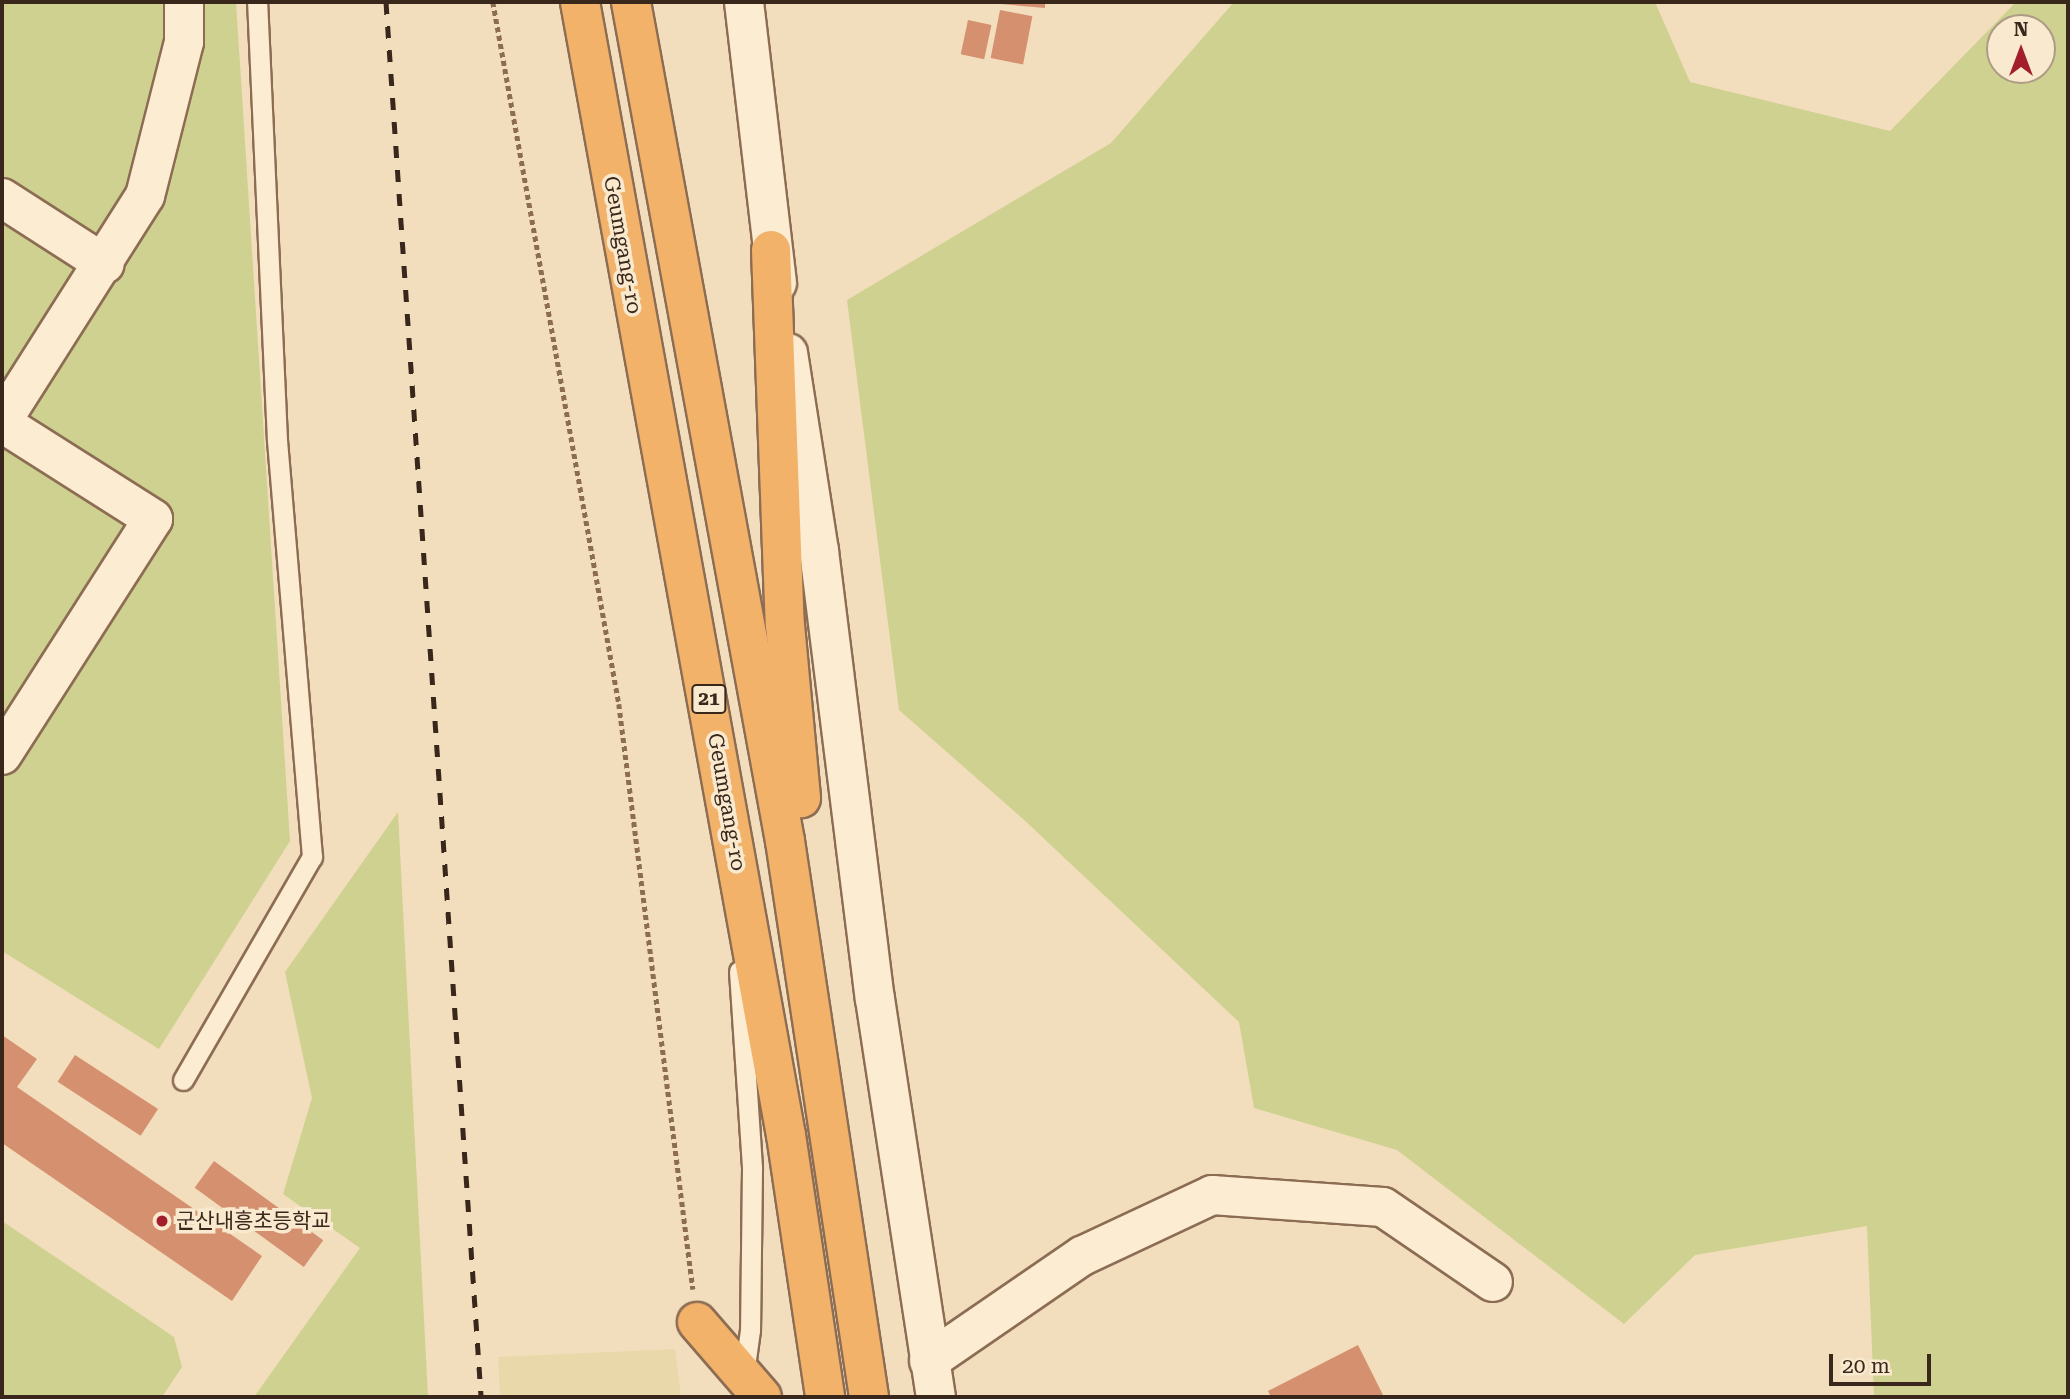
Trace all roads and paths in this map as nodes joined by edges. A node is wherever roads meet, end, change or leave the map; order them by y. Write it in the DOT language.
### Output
graph roads {
  1 [pos="184,2"];
  2 [pos="257,2"];
  3 [pos="493,2"];
  4 [pos="580,2"];
  5 [pos="631,2"];
  6 [pos="744,2"];
  7 [pos="2,198"];
  8 [pos="771,250"];
  9 [pos="105,264"];
  10 [pos="2,422"];
  11 [pos="714,726"];
  12 [pos="2,755"];
  13 [pos="183,1080"];
  14 [pos="1493,1282"];
  15 [pos="697,1322"];
  16 [pos="932,1379"];
  17 [pos="749,1389"];
  18 [pos="825,1397"];
  19 [pos="869,1397"];
  20 [pos="877,1397"];
  1 -- 9 [label="street"];
  2 -- 13 [label="lane"];
  3 -- 15 [label="path"];
  4 -- 11 [label="highway, Geumgang-ro / 21"];
  5 -- 19 [label="highway, 21"];
  6 -- 8 [label="street"];
  7 -- 9 [label="street"];
  8 -- 16 [label="street"];
  8 -- 20 [label="highway"];
  9 -- 10 [label="street"];
  10 -- 12 [label="street"];
  11 -- 17 [label="lane"];
  11 -- 18 [label="highway, Geumgang-ro / 21"];
  14 -- 16 [label="street"];
  15 -- 17 [label="highway"];
}
